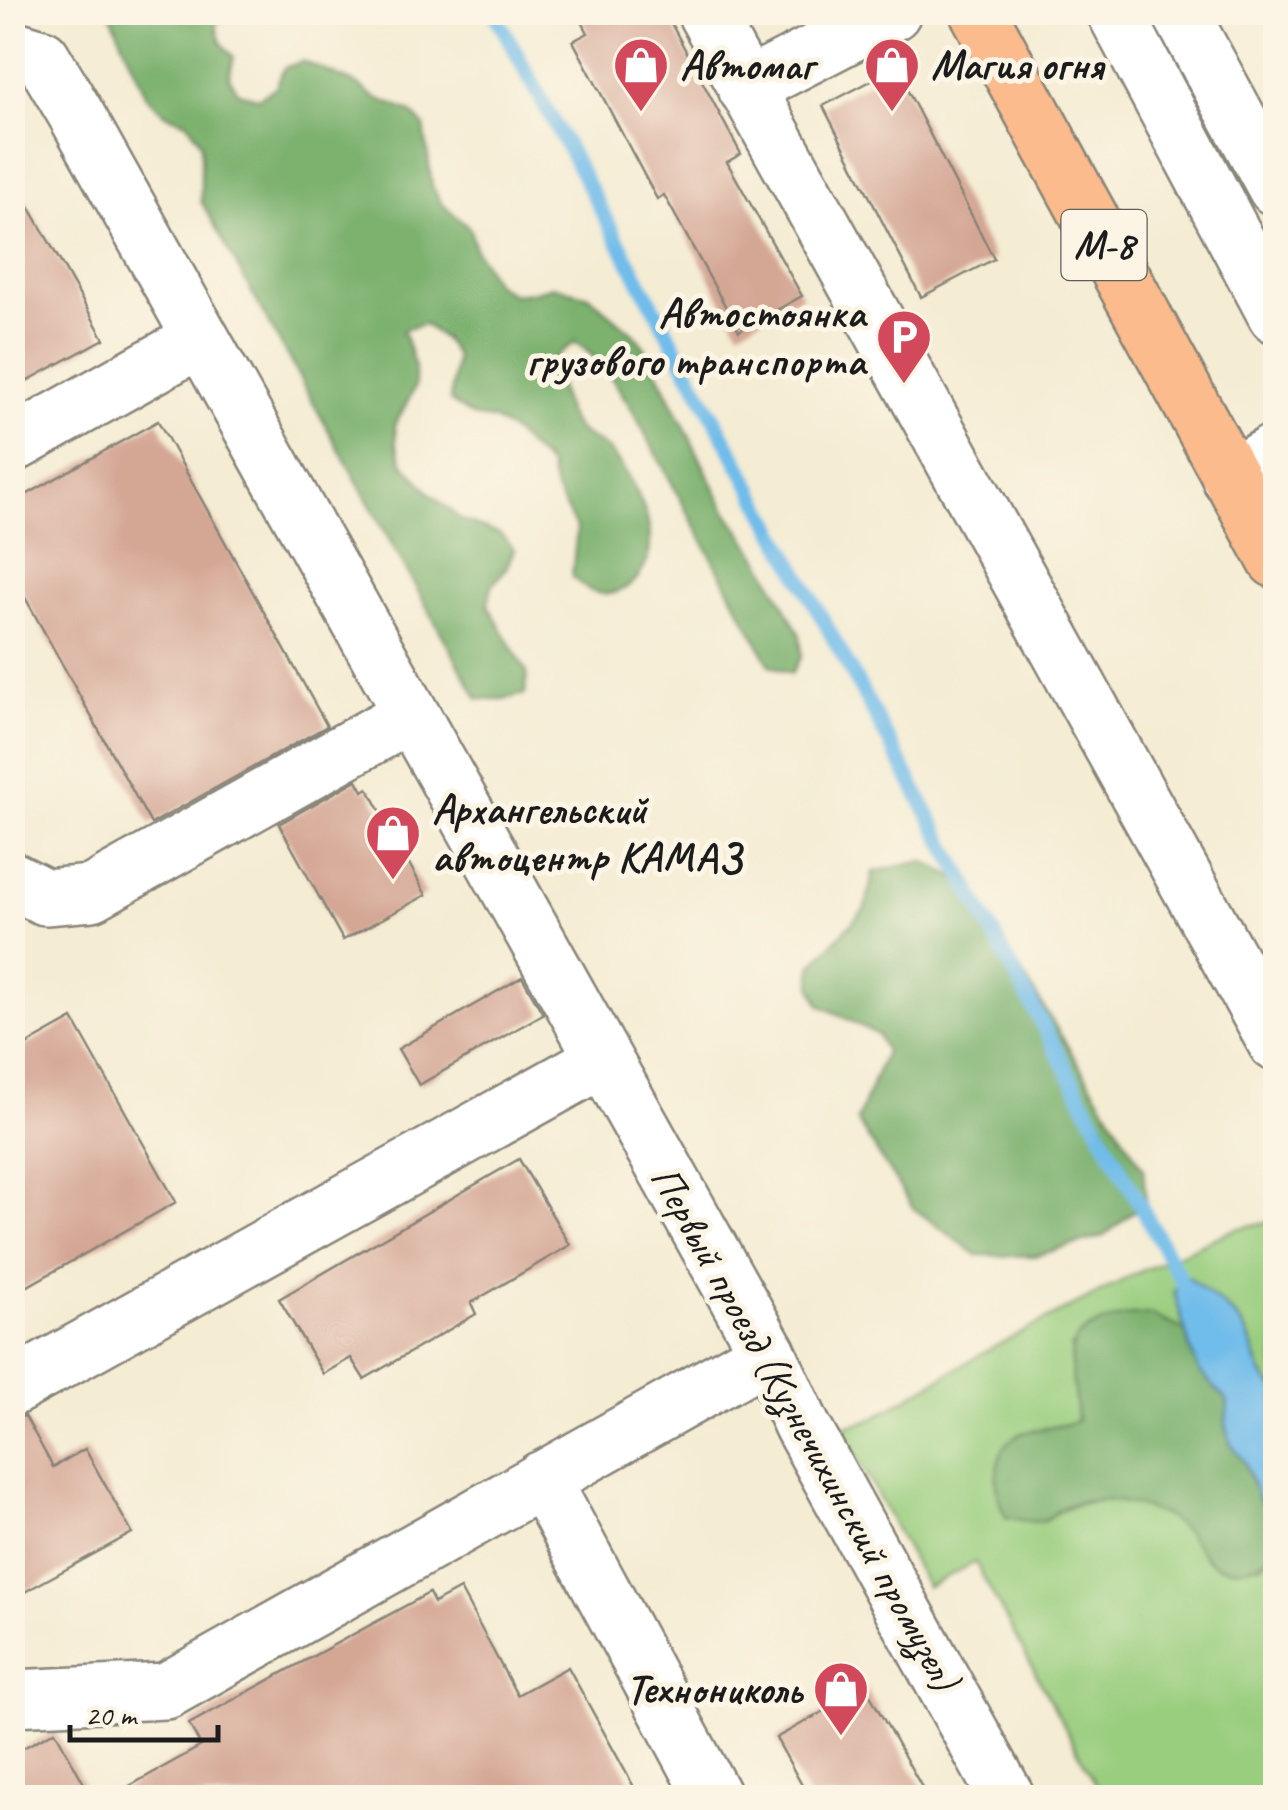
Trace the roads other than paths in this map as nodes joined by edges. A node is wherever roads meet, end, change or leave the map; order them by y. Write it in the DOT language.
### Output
graph roads {
  1 [pos="705,12"];
  2 [pos="893,12"];
  3 [pos="978,12"];
  4 [pos="1115,12"];
  5 [pos="1180,12"];
  6 [pos="12,48"];
  7 [pos="746,88"];
  8 [pos="1276,188"];
  9 [pos="1276,314"];
  10 [pos="201,340"];
  11 [pos="12,444"];
  12 [pos="1253,465"];
  13 [pos="1276,560"];
  14 [pos="410,715"];
  15 [pos="12,880"];
  16 [pos="1276,1044"];
  17 [pos="602,1060"];
  18 [pos="768,1354"];
  19 [pos="12,1388"];
  20 [pos="542,1480"];
  21 [pos="12,1698"];
  22 [pos="714,1798"];
  23 [pos="1006,1798"];
  1 -- 7 [label="street"];
  2 -- 7 [label="street"];
  3 -- 12 [label="main road, М-8"];
  4 -- 9 [label="street"];
  5 -- 8 [label="street"];
  6 -- 10 [label="street, Первый проезд (Кузнечихинский промузел)"];
  7 -- 16 [label="street"];
  10 -- 11 [label="street"];
  10 -- 14 [label="street, Первый проезд (Кузнечихинский промузел)"];
  12 -- 13 [label="main road, М-8"];
  14 -- 15 [label="street"];
  14 -- 17 [label="street, Первый проезд (Кузнечихинский промузел)"];
  17 -- 18 [label="street, Первый проезд (Кузнечихинский промузел)"];
  17 -- 19 [label="street"];
  18 -- 20 [label="street"];
  18 -- 23 [label="street, Первый проезд (Кузнечихинский промузел)"];
  20 -- 21 [label="street"];
  20 -- 22 [label="street"];
}
